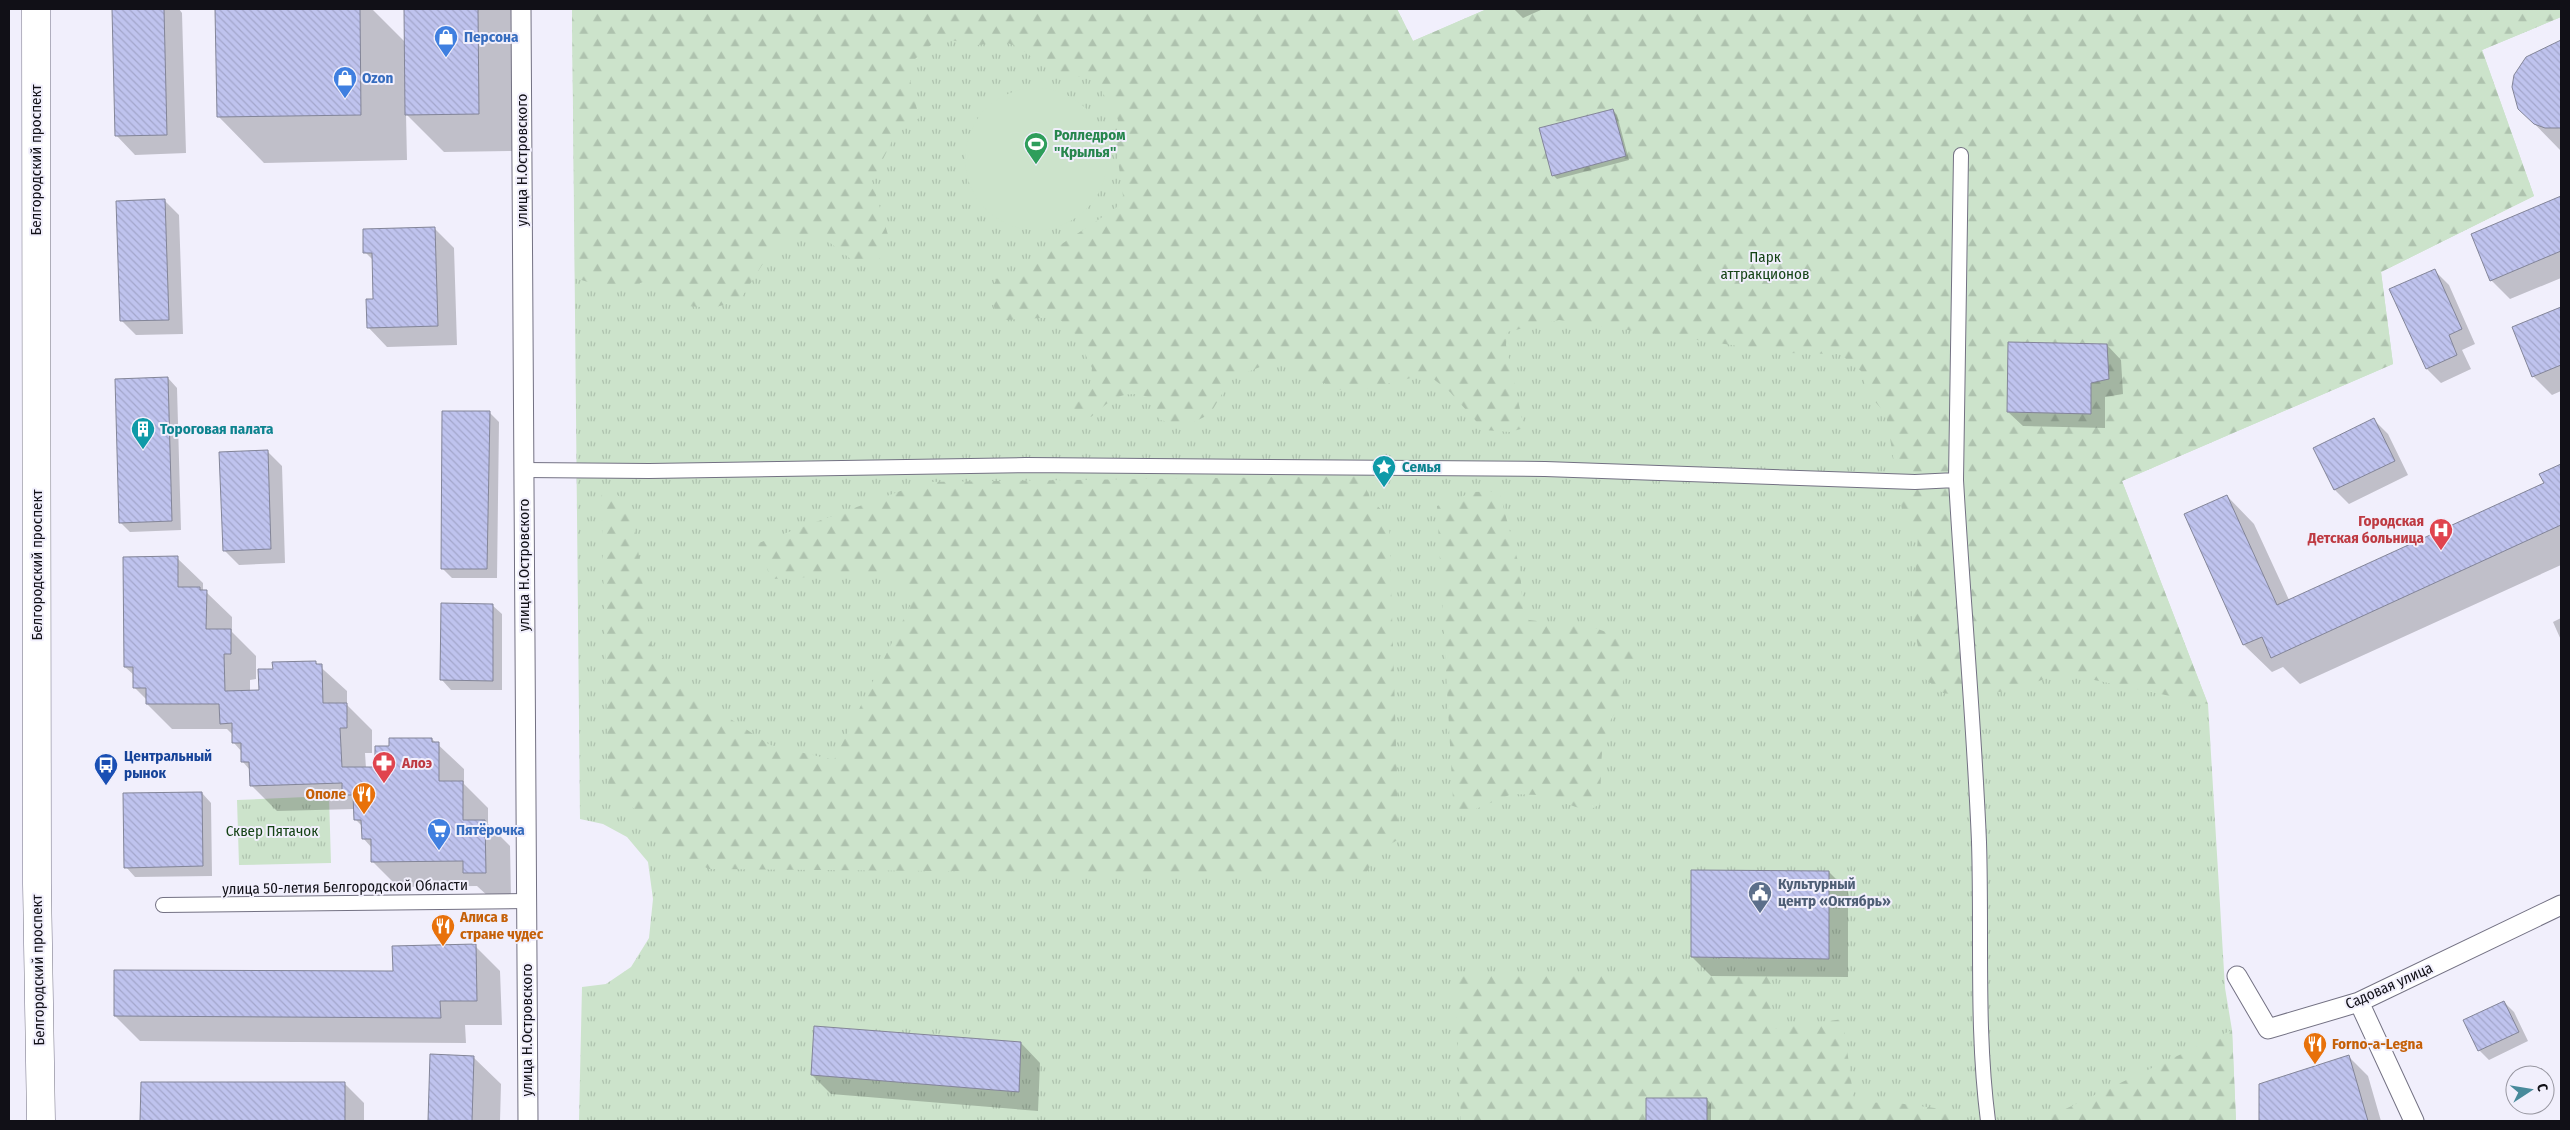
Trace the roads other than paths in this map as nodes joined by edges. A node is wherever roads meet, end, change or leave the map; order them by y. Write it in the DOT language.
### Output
graph roads {
  1 [pos="36,9"];
  2 [pos="521,9"];
  3 [pos="1961,155"];
  4 [pos="523,470"];
  5 [pos="1956,480"];
  6 [pos="526,901"];
  7 [pos="164,905"];
  8 [pos="2561,905"];
  9 [pos="2237,976"];
  10 [pos="2359,1002"];
  11 [pos="40,1121"];
  12 [pos="528,1121"];
  13 [pos="1988,1121"];
  14 [pos="2414,1121"];
  1 -- 11 [label="main road, Белгородский проспект"];
  2 -- 4 [label="street, улица Н.Островского"];
  3 -- 5 [label="street"];
  4 -- 5 [label="street"];
  4 -- 6 [label="street, улица Н.Островского"];
  5 -- 13 [label="street"];
  6 -- 7 [label="street, улица 50-летия Белгородской Области"];
  6 -- 12 [label="street, улица Н.Островского"];
  8 -- 10 [label="street, Садовая улица"];
  9 -- 10 [label="street, Садовая улица"];
  10 -- 14 [label="street"];
}
